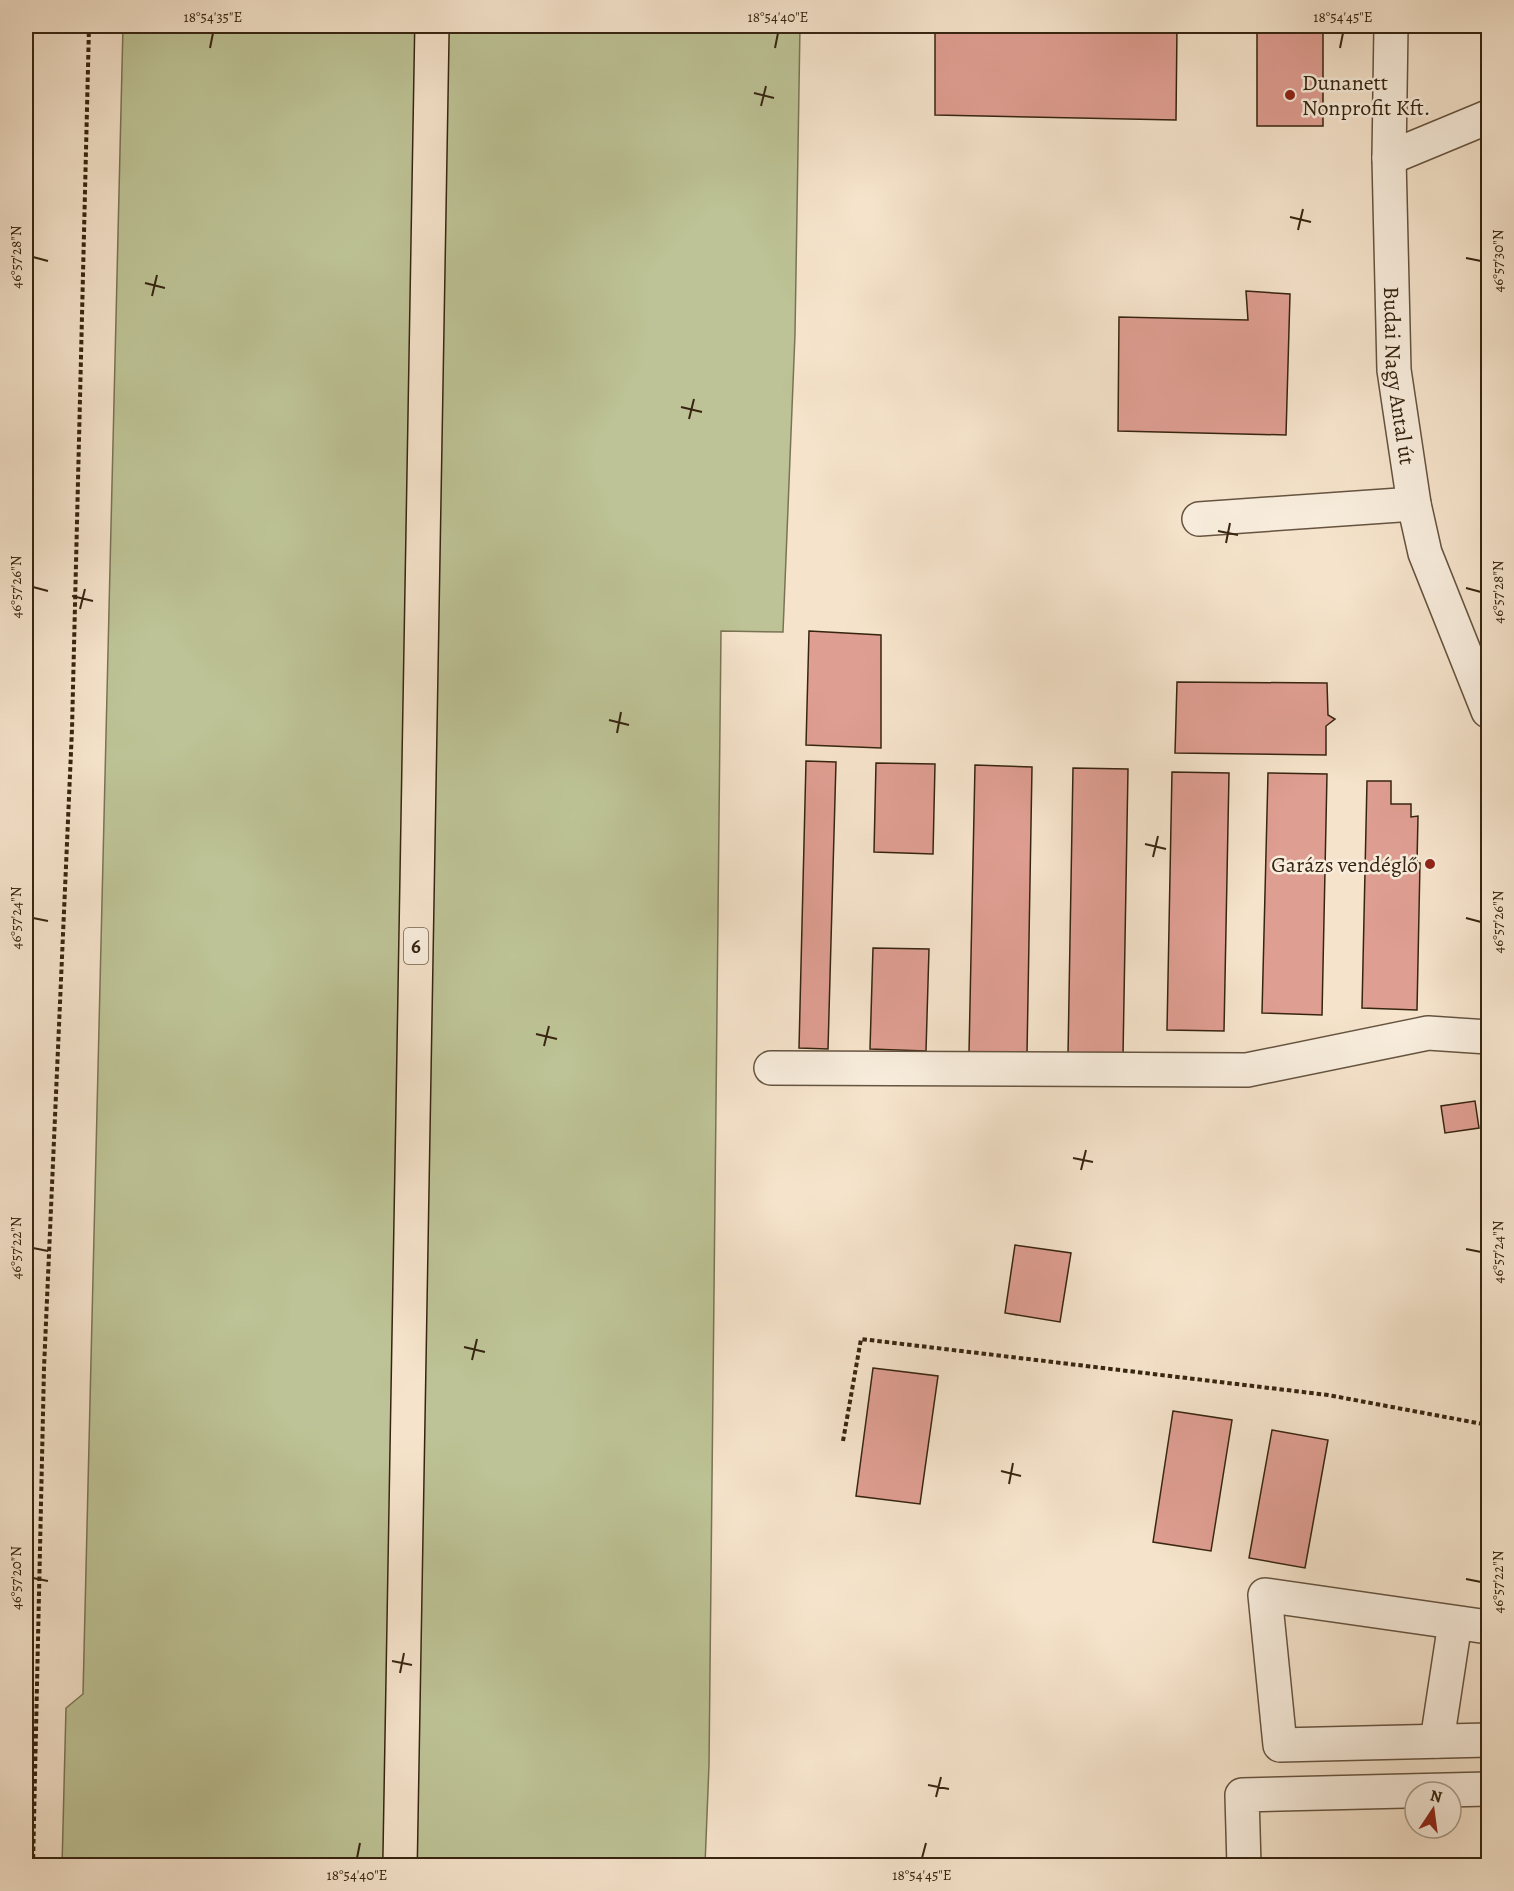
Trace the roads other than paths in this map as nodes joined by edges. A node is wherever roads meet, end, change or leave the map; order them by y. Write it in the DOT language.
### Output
graph roads {
  1 [pos="432,26"];
  2 [pos="1391,26"];
  3 [pos="1488,117"];
  4 [pos="1389,158"];
  5 [pos="1414,504"];
  6 [pos="1199,519"];
  7 [pos="1488,711"];
  8 [pos="1488,1037"];
  9 [pos="771,1068"];
  10 [pos="1455,1623"];
  11 [pos="1488,1627"];
  12 [pos="1488,1740"];
  13 [pos="1437,1741"];
  14 [pos="1488,1789"];
  15 [pos="400,1866"];
  16 [pos="1244,1866"];
  1 -- 15 [label="main road, 6"];
  2 -- 4 [label="street, Budai Nagy Antal út"];
  3 -- 4 [label="street"];
  4 -- 5 [label="street, Budai Nagy Antal út"];
  5 -- 6 [label="street"];
  5 -- 7 [label="street, Budai Nagy Antal út"];
  8 -- 9 [label="street"];
  10 -- 11 [label="street"];
  10 -- 13 [label="street"];
  10 -- 13 [label="street"];
  12 -- 13 [label="street"];
  14 -- 16 [label="street"];
}
